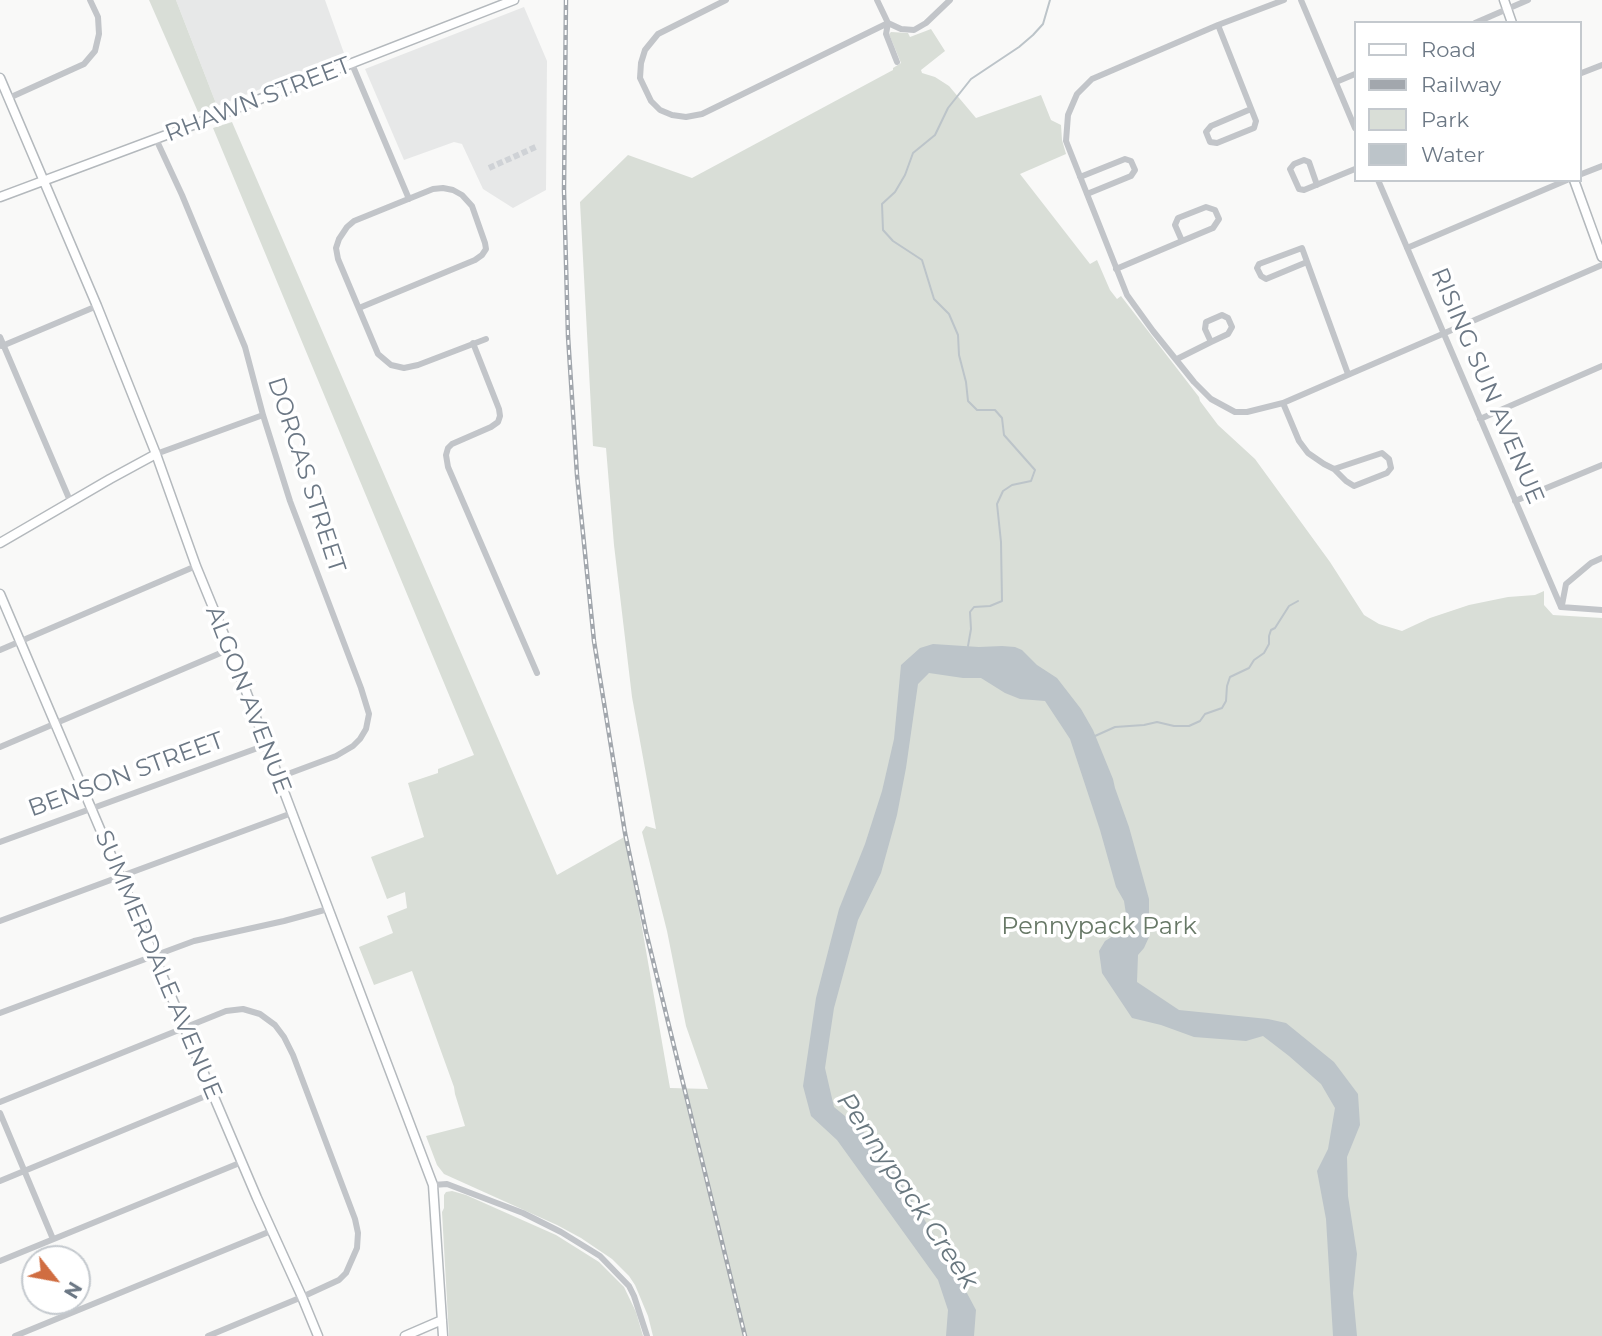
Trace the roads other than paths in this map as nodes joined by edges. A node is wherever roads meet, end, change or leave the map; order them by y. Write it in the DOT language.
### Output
graph roads {
  1 [pos="90,0"];
  2 [pos="514,0"];
  3 [pos="726,0"];
  4 [pos="877,0"];
  5 [pos="950,0"];
  6 [pos="1284,0"];
  7 [pos="1301,0"];
  8 [pos="1528,0"];
  9 [pos="1506,4"];
  10 [pos="1478,21"];
  11 [pos="1511,21"];
  12 [pos="888,23"];
  13 [pos="1218,25"];
  14 [pos="897,62"];
  15 [pos="352,64"];
  16 [pos="1602,65"];
  17 [pos="1581,73"];
  18 [pos="1354,74"];
  19 [pos="0,78"];
  20 [pos="1336,82"];
  21 [pos="9,98"];
  22 [pos="1251,110"];
  23 [pos="1354,126"];
  24 [pos="156,139"];
  25 [pos="1602,166"];
  26 [pos="1354,170"];
  27 [pos="1581,174"];
  28 [pos="1080,177"];
  29 [pos="44,181"];
  30 [pos="1379,182"];
  31 [pos="1562,182"];
  32 [pos="1575,182"];
  33 [pos="1317,185"];
  34 [pos="1087,194"];
  35 [pos="0,197"];
  36 [pos="409,199"];
  37 [pos="1182,241"];
  38 [pos="1407,248"];
  39 [pos="1602,257"];
  40 [pos="1307,262"];
  41 [pos="1602,265"];
  42 [pos="1116,269"];
  43 [pos="97,306"];
  44 [pos="359,308"];
  45 [pos="1443,333"];
  46 [pos="0,337"];
  47 [pos="486,339"];
  48 [pos="1211,342"];
  49 [pos="473,343"];
  50 [pos="2,346"];
  51 [pos="1177,359"];
  52 [pos="1602,366"];
  53 [pos="1348,374"];
  54 [pos="1283,403"];
  55 [pos="263,415"];
  56 [pos="1480,419"];
  57 [pos="156,454"];
  58 [pos="1602,465"];
  59 [pos="1334,469"];
  60 [pos="1516,501"];
  61 [pos="71,503"];
  62 [pos="0,543"];
  63 [pos="1602,558"];
  64 [pos="196,566"];
  65 [pos="0,594"];
  66 [pos="1561,607"];
  67 [pos="1602,610"];
  68 [pos="19,642"];
  69 [pos="230,649"];
  70 [pos="0,650"];
  71 [pos="537,673"];
  72 [pos="55,723"];
  73 [pos="266,745"];
  74 [pos="0,747"];
  75 [pos="277,778"];
  76 [pos="92,808"];
  77 [pos="292,813"];
  78 [pos="0,842"];
  79 [pos="121,877"];
  80 [pos="328,909"];
  81 [pos="0,921"];
  82 [pos="154,955"];
  83 [pos="0,1013"];
  84 [pos="184,1027"];
  85 [pos="213,1093"];
  86 [pos="0,1102"];
  87 [pos="0,1113"];
  88 [pos="242,1162"];
  89 [pos="24,1171"];
  90 [pos="0,1181"];
  91 [pos="433,1185"];
  92 [pos="271,1231"];
  93 [pos="53,1239"];
  94 [pos="0,1261"];
  95 [pos="302,1297"];
  96 [pos="442,1320"];
  97 [pos="15,1336"];
  98 [pos="208,1336"];
  99 [pos="318,1336"];
  100 [pos="405,1336"];
  101 [pos="443,1336"];
  102 [pos="648,1336"];
  1 -- 21 [label="street"];
  2 -- 15 [label="street, RHAWN STREET"];
  3 -- 12 [label="street"];
  4 -- 12 [label="street"];
  5 -- 12 [label="street"];
  6 -- 13 [label="street"];
  7 -- 20 [label="street"];
  8 -- 9 [label="street"];
  9 -- 10 [label="street"];
  9 -- 11 [label="street"];
  12 -- 14 [label="street"];
  13 -- 22 [label="street"];
  13 -- 28 [label="street"];
  15 -- 24 [label="street, RHAWN STREET"];
  15 -- 36 [label="street"];
  16 -- 17 [label="street"];
  18 -- 20 [label="street"];
  19 -- 21 [label="street, ALGON AVENUE"];
  20 -- 23 [label="street"];
  21 -- 29 [label="street, ALGON AVENUE"];
  22 -- 22 [label="street"];
  24 -- 29 [label="street, RHAWN STREET"];
  24 -- 55 [label="street, DORCAS STREET"];
  25 -- 27 [label="street"];
  26 -- 33 [label="street"];
  28 -- 34 [label="street"];
  28 -- 34 [label="street"];
  29 -- 35 [label="street, RHAWN STREET"];
  29 -- 43 [label="street, ALGON AVENUE"];
  30 -- 38 [label="street, RISING SUN AVENUE"];
  31 -- 38 [label="street"];
  32 -- 39 [label="street"];
  33 -- 33 [label="street"];
  34 -- 42 [label="street"];
  36 -- 44 [label="street"];
  36 -- 44 [label="street"];
  37 -- 37 [label="street"];
  37 -- 42 [label="street"];
  38 -- 45 [label="street, RISING SUN AVENUE"];
  40 -- 40 [label="street"];
  40 -- 53 [label="street"];
  41 -- 45 [label="street"];
  42 -- 51 [label="street"];
  43 -- 50 [label="street"];
  43 -- 57 [label="street, ALGON AVENUE"];
  44 -- 49 [label="street"];
  45 -- 53 [label="street"];
  45 -- 56 [label="street, RISING SUN AVENUE"];
  46 -- 50 [label="street"];
  47 -- 49 [label="street"];
  48 -- 48 [label="street"];
  48 -- 51 [label="street"];
  49 -- 71 [label="street"];
  50 -- 61 [label="street"];
  51 -- 54 [label="street"];
  52 -- 56 [label="street"];
  53 -- 54 [label="street"];
  54 -- 59 [label="street"];
  55 -- 57 [label="street"];
  55 -- 75 [label="street, DORCAS STREET"];
  56 -- 60 [label="street, RISING SUN AVENUE"];
  57 -- 61 [label="street"];
  57 -- 64 [label="street, ALGON AVENUE"];
  58 -- 60 [label="street"];
  59 -- 59 [label="street"];
  60 -- 66 [label="street, RISING SUN AVENUE"];
  61 -- 62 [label="street"];
  63 -- 66 [label="street"];
  64 -- 68 [label="street"];
  64 -- 69 [label="street, ALGON AVENUE"];
  65 -- 68 [label="street, SUMMERDALE AVENUE"];
  66 -- 67 [label="street"];
  68 -- 70 [label="street"];
  68 -- 72 [label="street, SUMMERDALE AVENUE"];
  69 -- 72 [label="street"];
  69 -- 73 [label="street, ALGON AVENUE"];
  72 -- 74 [label="street"];
  72 -- 76 [label="street, SUMMERDALE AVENUE"];
  73 -- 75 [label="street, ALGON AVENUE"];
  73 -- 76 [label="street, BENSON STREET"];
  75 -- 77 [label="street, ALGON AVENUE"];
  76 -- 78 [label="street, BENSON STREET"];
  76 -- 79 [label="street, SUMMERDALE AVENUE"];
  77 -- 79 [label="street"];
  77 -- 80 [label="street, ALGON AVENUE"];
  79 -- 81 [label="street"];
  79 -- 82 [label="street, SUMMERDALE AVENUE"];
  80 -- 82 [label="street"];
  80 -- 91 [label="street, ALGON AVENUE"];
  82 -- 83 [label="street"];
  82 -- 84 [label="street, SUMMERDALE AVENUE"];
  84 -- 85 [label="street, SUMMERDALE AVENUE"];
  84 -- 86 [label="street"];
  84 -- 95 [label="street"];
  85 -- 88 [label="street, SUMMERDALE AVENUE"];
  85 -- 89 [label="street"];
  87 -- 89 [label="street"];
  88 -- 92 [label="street, SUMMERDALE AVENUE"];
  88 -- 93 [label="street"];
  89 -- 90 [label="street"];
  89 -- 93 [label="street"];
  91 -- 96 [label="street, ALGON AVENUE"];
  91 -- 102 [label="street"];
  92 -- 95 [label="street, SUMMERDALE AVENUE"];
  92 -- 97 [label="street"];
  93 -- 94 [label="street"];
  95 -- 98 [label="street"];
  95 -- 99 [label="street, SUMMERDALE AVENUE"];
  96 -- 100 [label="street"];
  96 -- 101 [label="street, ALGON AVENUE"];
}
